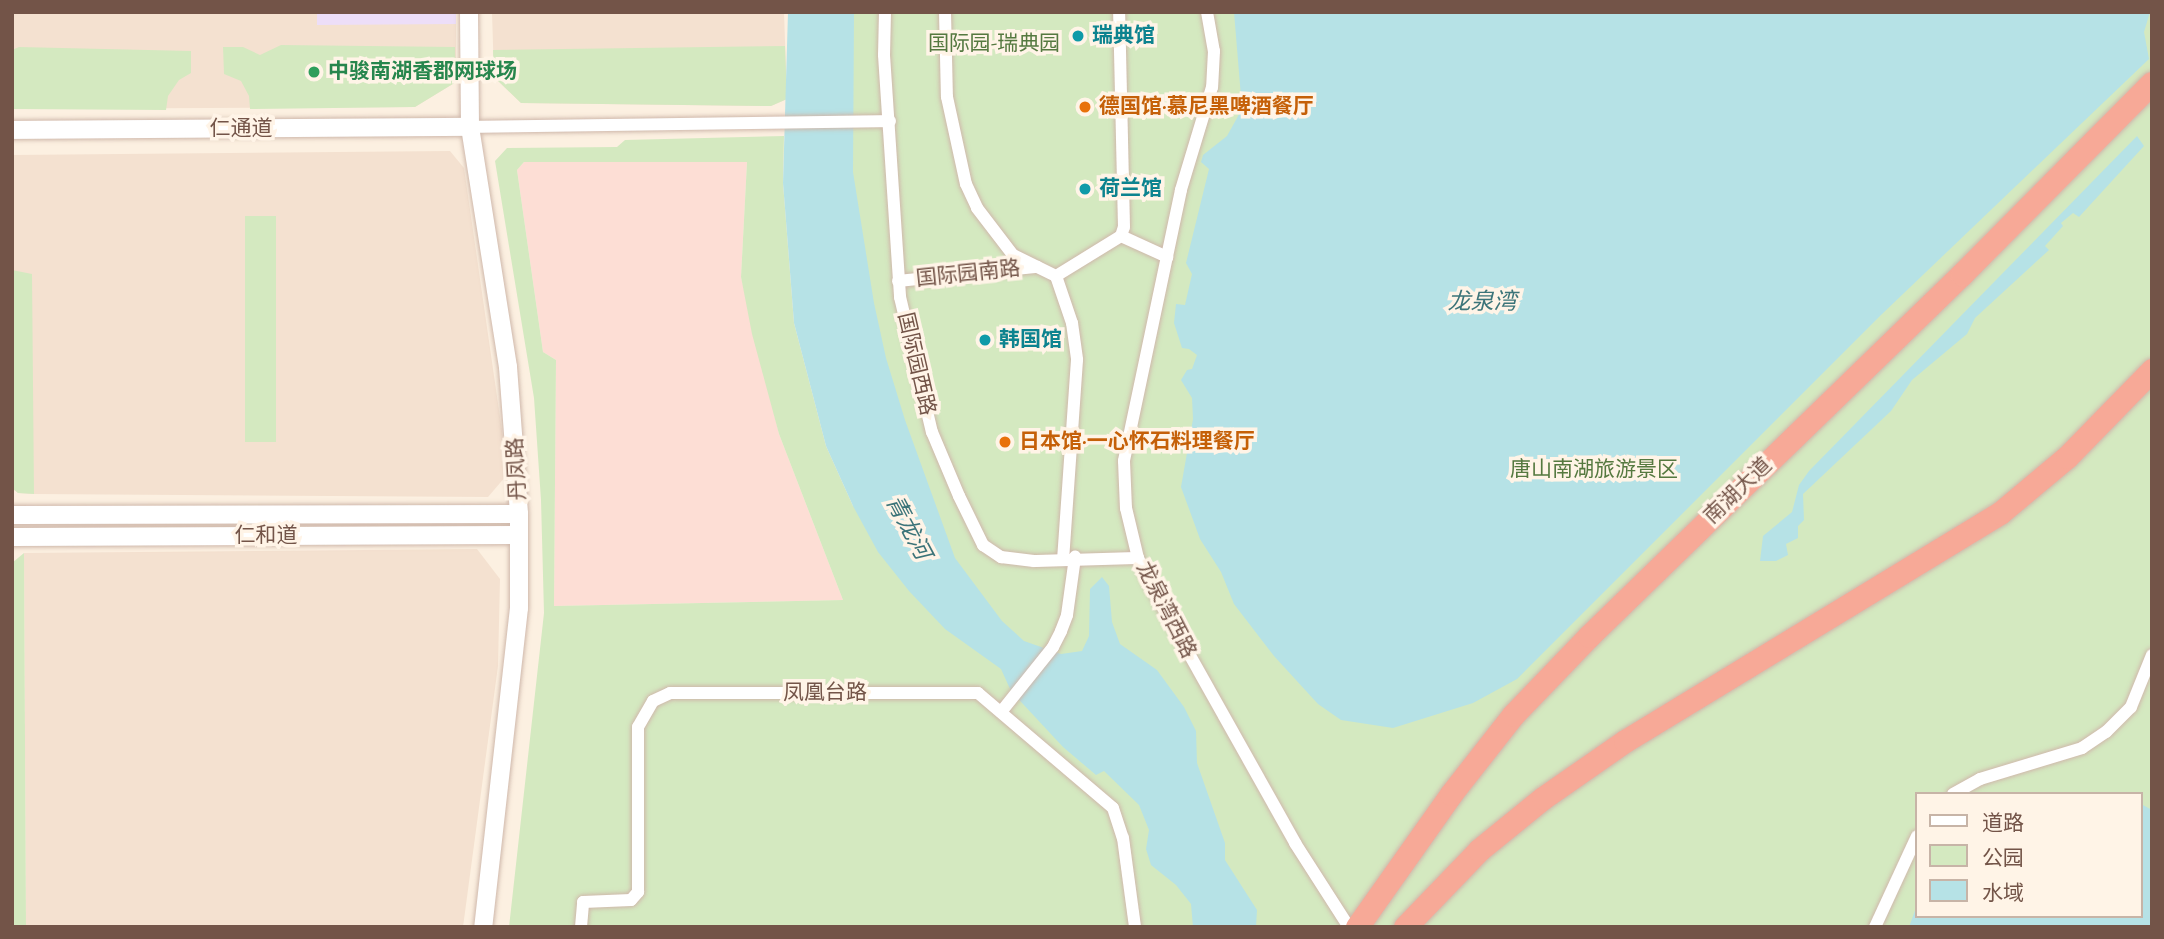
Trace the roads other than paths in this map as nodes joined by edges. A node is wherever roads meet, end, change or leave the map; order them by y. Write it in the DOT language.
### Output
graph roads {
  1 [pos="469,12"];
  2 [pos="885,12"];
  3 [pos="945,12"];
  4 [pos="1119,12"];
  5 [pos="1207,12"];
  6 [pos="2152,83"];
  7 [pos="890,121"];
  8 [pos="470,127"];
  9 [pos="12,130"];
  10 [pos="1121,236"];
  11 [pos="1167,257"];
  12 [pos="1037,267"];
  13 [pos="1056,276"];
  14 [pos="898,281"];
  15 [pos="2152,370"];
  16 [pos="519,514"];
  17 [pos="12,515"];
  18 [pos="519,535"];
  19 [pos="12,537"];
  20 [pos="1069,558"];
  21 [pos="1138,558"];
  22 [pos="2152,655"];
  23 [pos="1002,712"];
  24 [pos="1957,792"];
  25 [pos="1916,838"];
  26 [pos="483,927"];
  27 [pos="580,927"];
  28 [pos="1135,927"];
  29 [pos="1349,927"];
  30 [pos="1357,927"];
  31 [pos="1405,927"];
  32 [pos="1875,927"];
  1 -- 8 [label="main road, 丹凤路"];
  2 -- 7 [label="street, 国际园西路"];
  3 -- 12 [label="street"];
  4 -- 10 [label="street"];
  5 -- 11 [label="street, 龙泉湾西路"];
  6 -- 30 [label="highway, 南湖大道"];
  7 -- 8 [label="street"];
  7 -- 14 [label="street, 国际园西路"];
  8 -- 9 [label="main road, 仁通道"];
  8 -- 16 [label="main road, 丹凤路"];
  10 -- 11 [label="street"];
  10 -- 13 [label="street"];
  11 -- 21 [label="street, 龙泉湾西路"];
  12 -- 13 [label="street"];
  12 -- 14 [label="street, 国际园南路"];
  13 -- 20 [label="street"];
  14 -- 20 [label="street, 国际园西路"];
  15 -- 31 [label="highway"];
  16 -- 17 [label="main road, 仁和道"];
  16 -- 18 [label="main road, 丹凤路"];
  18 -- 19 [label="main road, 仁和道"];
  18 -- 26 [label="main road, 丹凤路"];
  20 -- 21 [label="street, 国际园西路"];
  20 -- 23 [label="street"];
  21 -- 29 [label="street, 龙泉湾西路"];
  22 -- 24 [label="street"];
  23 -- 27 [label="street, 凤凰台路"];
  23 -- 28 [label="street, 凤凰台路"];
  25 -- 32 [label="street"];
}
